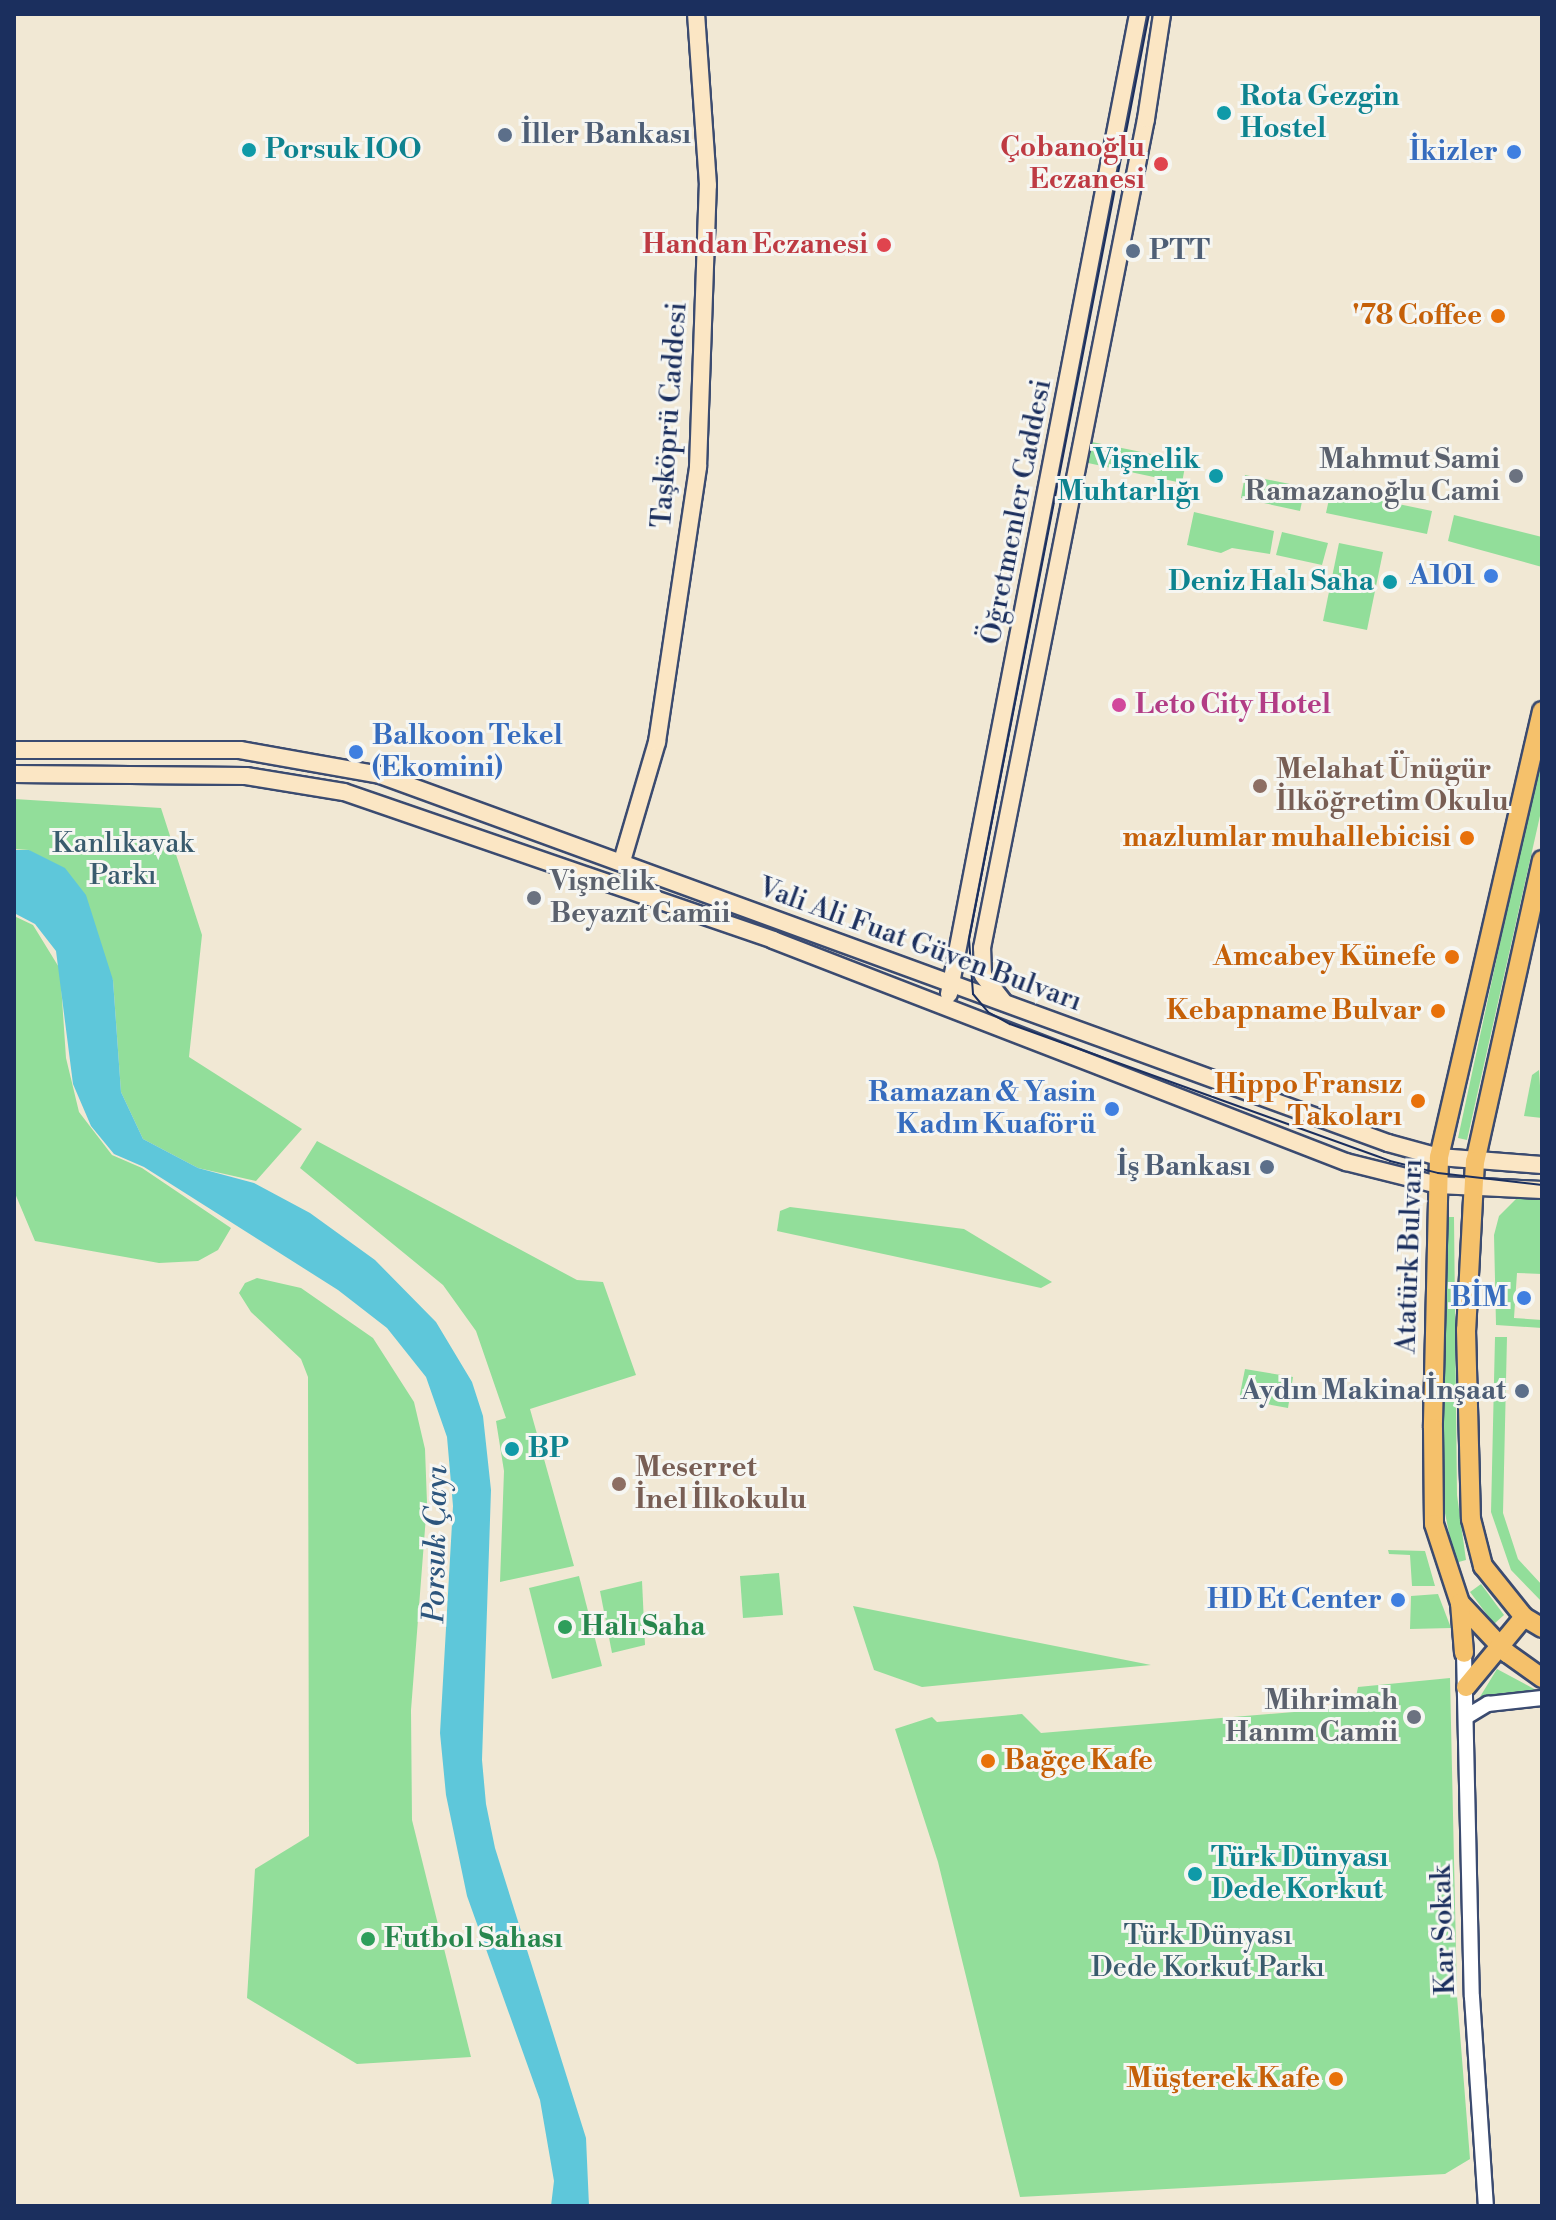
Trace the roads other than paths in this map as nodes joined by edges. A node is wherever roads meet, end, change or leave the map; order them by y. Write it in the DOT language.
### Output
graph roads {
  1 [pos="696,14"];
  2 [pos="1138,14"];
  3 [pos="1162,14"];
  4 [pos="1542,711"];
  5 [pos="14,750"];
  6 [pos="14,774"];
  7 [pos="1542,860"];
  8 [pos="622,861"];
  9 [pos="982,962"];
  10 [pos="969,992"];
  11 [pos="950,993"];
  12 [pos="930,1002"];
  13 [pos="1010,1007"];
  14 [pos="961,1015"];
  15 [pos="1439,1157"];
  16 [pos="1475,1161"];
  17 [pos="1542,1165"];
  18 [pos="1438,1185"];
  19 [pos="1472,1188"];
  20 [pos="1542,1190"];
  21 [pos="1483,1566"];
  22 [pos="1452,1582"];
  23 [pos="1460,1603"];
  24 [pos="1524,1617"];
  25 [pos="1542,1628"];
  26 [pos="1500,1646"];
  27 [pos="1464,1653"];
  28 [pos="1542,1678"];
  29 [pos="1466,1687"];
  30 [pos="1542,1698"];
  31 [pos="1466,1717"];
  32 [pos="1486,2206"];
  1 -- 8 [label="main road, Taşköprü Caddesi"];
  2 -- 11 [label="main road, Öğretmenler Caddesi"];
  3 -- 9 [label="main road, Öğretmenler Caddesi"];
  4 -- 15 [label="main road, Atatürk Bulvarı"];
  5 -- 8 [label="main road, Vali Ali Fuat Güven Bulvarı"];
  6 -- 12 [label="main road, Vali Ali Fuat Güven Bulvarı"];
  7 -- 16 [label="main road, Atatürk Bulvarı"];
  8 -- 11 [label="main road, Vali Ali Fuat Güven Bulvarı"];
  9 -- 10 [label="main road, Öğretmenler Caddesi"];
  9 -- 13 [label="main road"];
  10 -- 11 [label="main road, Vali Ali Fuat Güven Bulvarı"];
  10 -- 13 [label="main road, Vali Ali Fuat Güven Bulvarı"];
  11 -- 12 [label="main road"];
  11 -- 14 [label="main road"];
  12 -- 14 [label="main road, Vali Ali Fuat Güven Bulvarı"];
  13 -- 15 [label="main road, Vali Ali Fuat Güven Bulvarı"];
  14 -- 18 [label="main road, Vali Ali Fuat Güven Bulvarı"];
  15 -- 16 [label="main road, Vali Ali Fuat Güven Bulvarı"];
  15 -- 18 [label="main road, Atatürk Bulvarı"];
  16 -- 17 [label="main road, Vali Ali Fuat Güven Bulvarı"];
  16 -- 19 [label="main road, Atatürk Bulvarı"];
  18 -- 19 [label="main road, Vali Ali Fuat Güven Bulvarı"];
  18 -- 22 [label="main road, Atatürk Bulvarı"];
  19 -- 20 [label="main road, Vali Ali Fuat Güven Bulvarı"];
  19 -- 21 [label="main road, Atatürk Bulvarı"];
  21 -- 22 [label="main road"];
  21 -- 24 [label="main road, Atatürk Bulvarı"];
  22 -- 23 [label="main road, Atatürk Bulvarı"];
  23 -- 26 [label="main road, Atatürk Bulvarı"];
  23 -- 27 [label="main road"];
  24 -- 25 [label="main road, Atatürk Bulvarı"];
  24 -- 26 [label="main road"];
  26 -- 28 [label="main road, Atatürk Bulvarı"];
  26 -- 29 [label="main road"];
  27 -- 29 [label="street, Kar Sokak"];
  29 -- 31 [label="street, Kar Sokak"];
  30 -- 31 [label="street"];
  31 -- 32 [label="street, Kar Sokak"];
}
